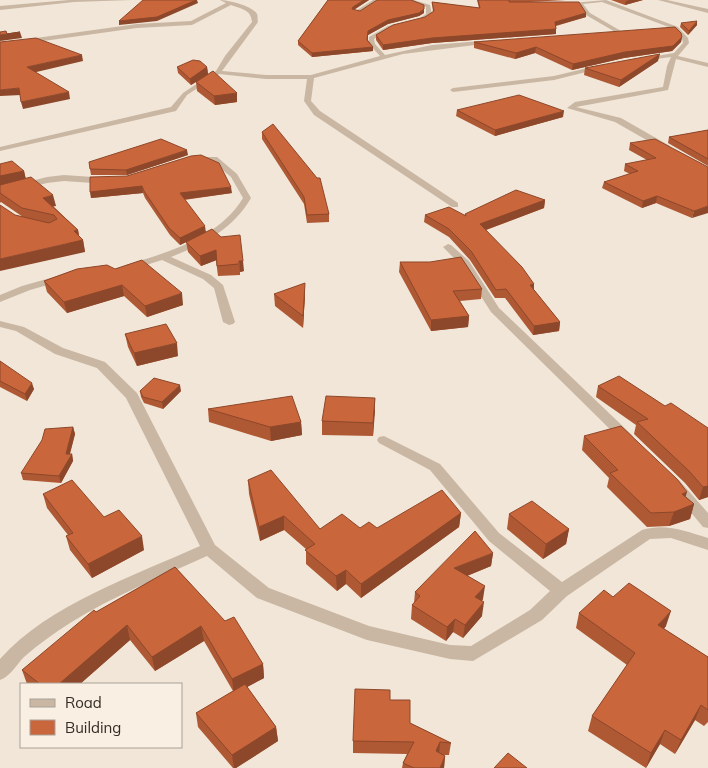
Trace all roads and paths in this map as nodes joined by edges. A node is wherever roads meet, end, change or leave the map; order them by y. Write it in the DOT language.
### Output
graph roads {
  1 [pos="130,0"];
  2 [pos="222,0"];
  3 [pos="377,0"];
  4 [pos="409,0"];
  5 [pos="601,0"];
  6 [pos="660,0"];
  7 [pos="230,3"];
  8 [pos="580,3"];
  9 [pos="558,4"];
  10 [pos="10,7"];
  11 [pos="0,8"];
  12 [pos="357,12"];
  13 [pos="708,12"];
  14 [pos="0,13"];
  15 [pos="676,28"];
  16 [pos="657,30"];
  17 [pos="619,32"];
  18 [pos="628,32"];
  19 [pos="610,33"];
  20 [pos="500,40"];
  21 [pos="0,45"];
  22 [pos="383,56"];
  23 [pos="674,56"];
  24 [pos="708,58"];
  25 [pos="684,60"];
  26 [pos="632,61"];
  27 [pos="708,65"];
  28 [pos="606,66"];
  29 [pos="218,72"];
  30 [pos="311,77"];
  31 [pos="453,90"];
  32 [pos="0,149"];
  33 [pos="673,152"];
  34 [pos="182,161"];
  35 [pos="119,180"];
  36 [pos="0,192"];
  37 [pos="455,205"];
  38 [pos="448,247"];
  39 [pos="163,257"];
  40 [pos="119,269"];
  41 [pos="68,277"];
  42 [pos="0,299"];
  43 [pos="229,322"];
  44 [pos="0,324"];
  45 [pos="384,440"];
  46 [pos="637,447"];
  47 [pos="665,474"];
  48 [pos="708,523"];
  49 [pos="708,544"];
  50 [pos="209,549"];
  51 [pos="561,591"];
  52 [pos="2,666"];
  1 -- 10 [label="street"];
  2 -- 7 [label="street"];
  3 -- 12 [label="street"];
  4 -- 22 [label="street"];
  5 -- 8 [label="street"];
  5 -- 15 [label="street"];
  6 -- 13 [label="street"];
  7 -- 21 [label="street"];
  7 -- 29 [label="street"];
  8 -- 9 [label="street"];
  8 -- 17 [label="street"];
  10 -- 11 [label="street"];
  10 -- 14 [label="street"];
  15 -- 16 [label="street"];
  15 -- 23 [label="street"];
  17 -- 18 [label="street"];
  17 -- 19 [label="street"];
  20 -- 22 [label="street"];
  22 -- 30 [label="street"];
  23 -- 25 [label="street"];
  23 -- 26 [label="street"];
  23 -- 33 [label="street"];
  24 -- 25 [label="street"];
  25 -- 27 [label="street"];
  28 -- 31 [label="street"];
  29 -- 30 [label="street"];
  29 -- 32 [label="street"];
  30 -- 37 [label="street"];
  34 -- 39 [label="street"];
  35 -- 36 [label="street"];
  38 -- 46 [label="street"];
  39 -- 40 [label="street"];
  39 -- 43 [label="street"];
  41 -- 42 [label="street"];
  44 -- 50 [label="street"];
  45 -- 51 [label="street"];
  47 -- 48 [label="street"];
  49 -- 51 [label="street"];
  50 -- 51 [label="street"];
  50 -- 52 [label="street"];
}
